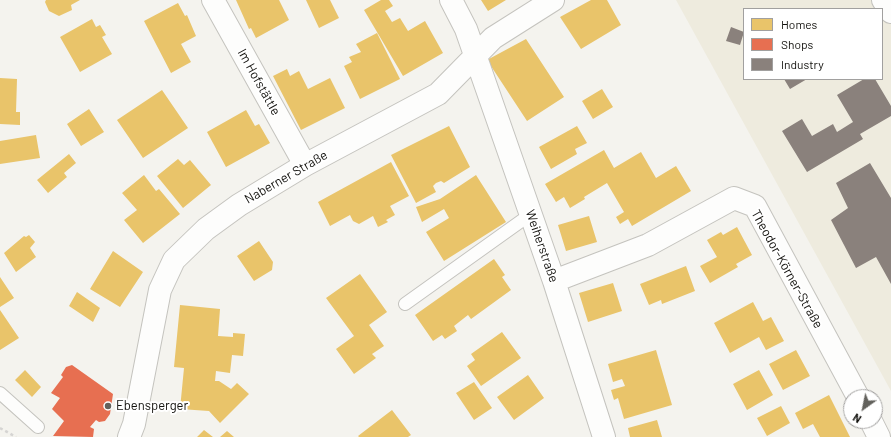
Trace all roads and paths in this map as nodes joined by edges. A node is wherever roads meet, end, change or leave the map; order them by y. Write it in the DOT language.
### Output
graph roads {
  1 [pos="213,0"];
  2 [pos="451,0"];
  3 [pos="554,0"];
  4 [pos="883,0"];
  5 [pos="891,12"];
  6 [pos="475,56"];
  7 [pos="305,165"];
  8 [pos="531,214"];
  9 [pos="554,281"];
  10 [pos="405,304"];
  11 [pos="854,389"];
  12 [pos="0,393"];
  13 [pos="38,427"];
  14 [pos="0,428"];
  15 [pos="16,437"];
  16 [pos="129,437"];
  17 [pos="604,437"];
  1 -- 7 [label="street, Im Hofstättle"];
  2 -- 6 [label="street, Weiherstraße"];
  3 -- 6 [label="street, Naberner Straße"];
  4 -- 5 [label="street"];
  6 -- 7 [label="street, Naberner Straße"];
  6 -- 8 [label="street, Weiherstraße"];
  7 -- 16 [label="street, Naberner Straße"];
  8 -- 9 [label="street, Weiherstraße"];
  8 -- 10 [label="lane"];
  9 -- 11 [label="street, Theodor-Körner-Straße"];
  9 -- 17 [label="street, Weiherstraße"];
  12 -- 13 [label="lane"];
  14 -- 15 [label="path"];
}
